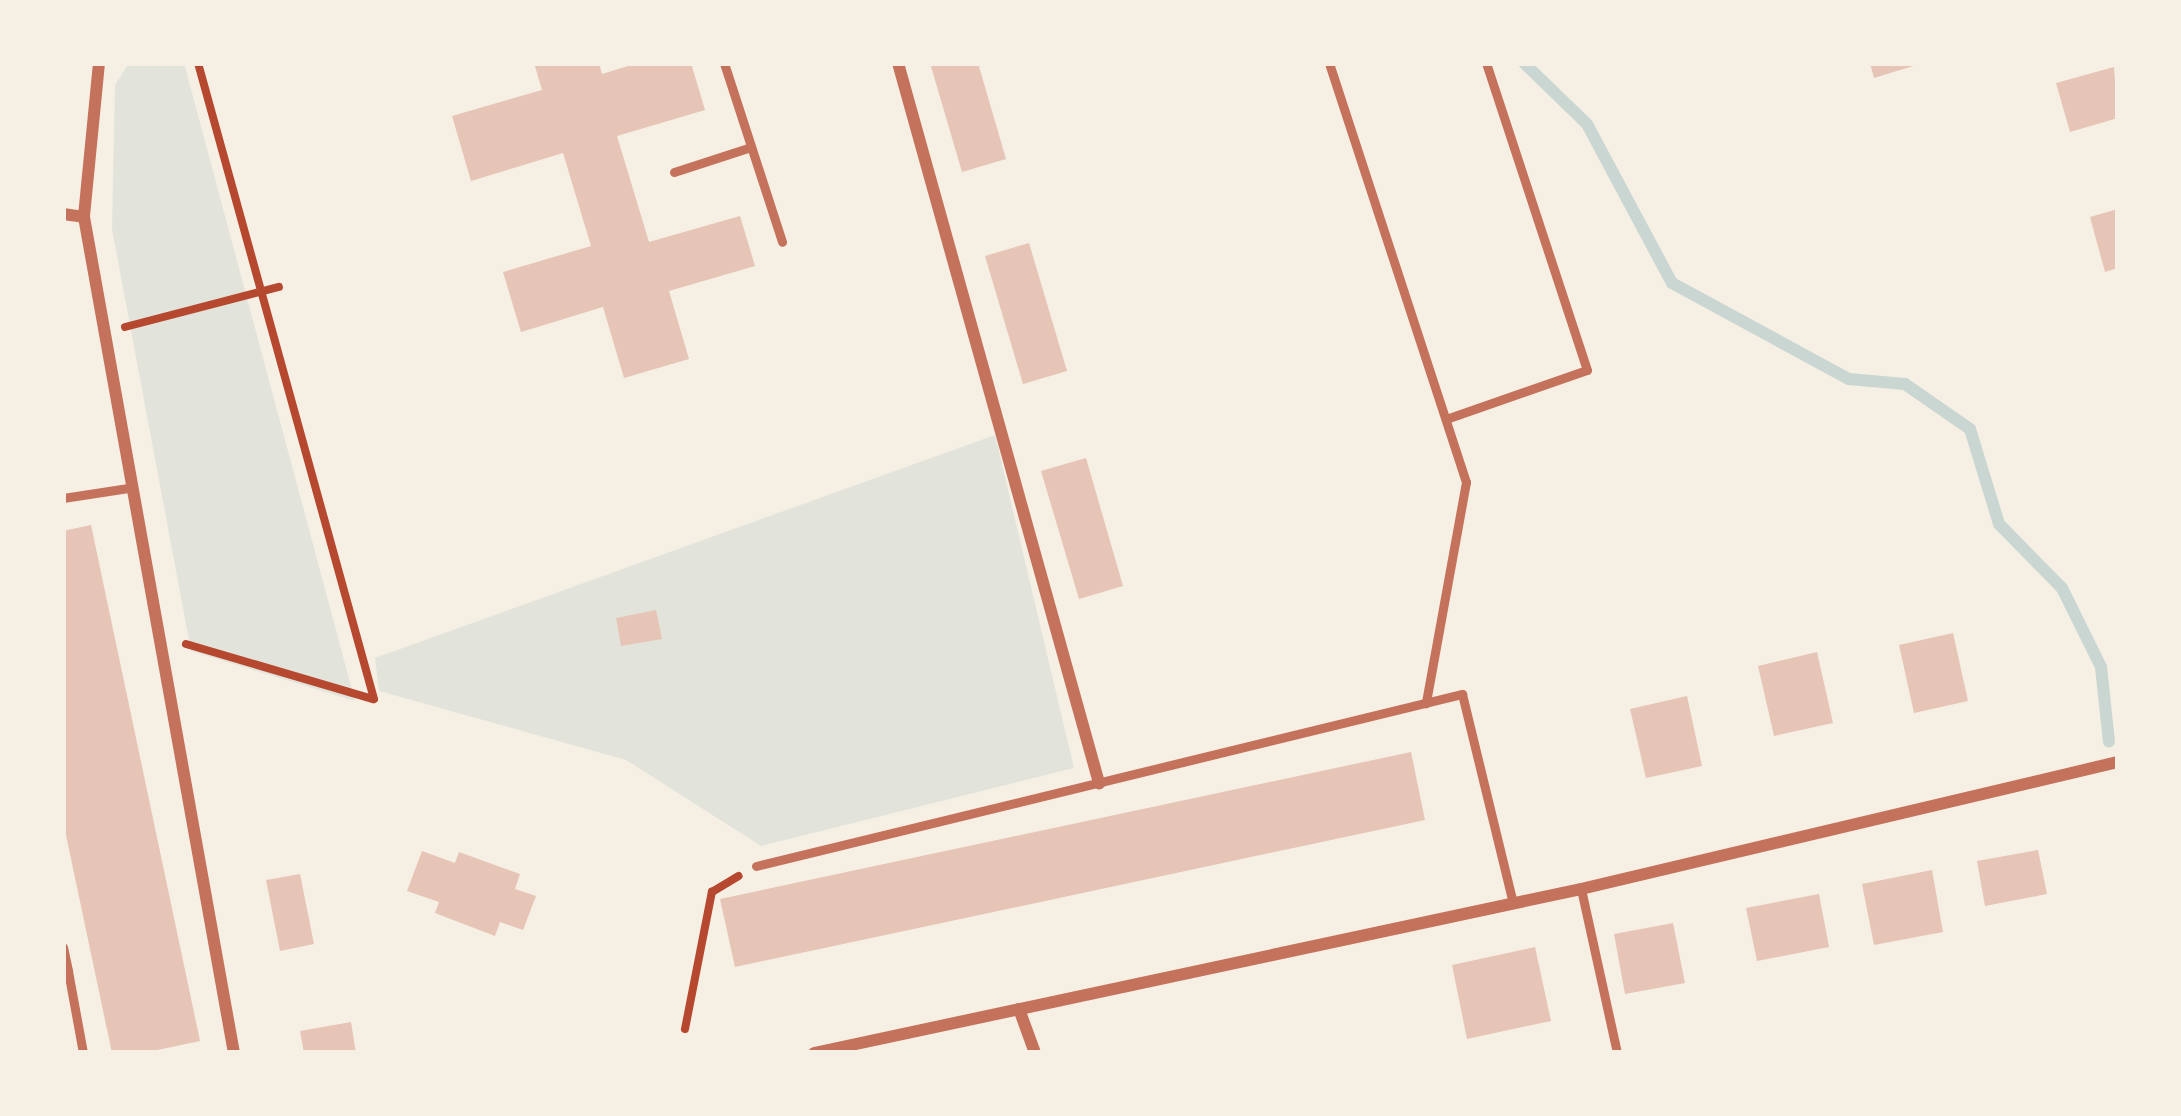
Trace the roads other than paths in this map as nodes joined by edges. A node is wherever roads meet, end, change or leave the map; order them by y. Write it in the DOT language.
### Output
graph roads {
  1 [pos="99,63"];
  2 [pos="724,63"];
  3 [pos="898,63"];
  4 [pos="1329,63"];
  5 [pos="1486,63"];
  6 [pos="751,147"];
  7 [pos="674,172"];
  8 [pos="63,214"];
  9 [pos="84,217"];
  10 [pos="782,242"];
  11 [pos="1446,418"];
  12 [pos="128,488"];
  13 [pos="63,498"];
  14 [pos="1426,703"];
  15 [pos="2118,762"];
  16 [pos="1099,783"];
  17 [pos="756,866"];
  18 [pos="1581,890"];
  19 [pos="1513,904"];
  20 [pos="63,947"];
  21 [pos="65,972"];
  22 [pos="1019,1009"];
  23 [pos="83,1053"];
  24 [pos="234,1053"];
  25 [pos="814,1053"];
  26 [pos="1035,1053"];
  27 [pos="1617,1053"];
  1 -- 9 [label="street"];
  2 -- 6 [label="lane"];
  3 -- 16 [label="street"];
  4 -- 11 [label="lane"];
  5 -- 11 [label="lane"];
  6 -- 7 [label="lane"];
  6 -- 10 [label="lane"];
  8 -- 9 [label="street"];
  9 -- 12 [label="street"];
  11 -- 14 [label="lane"];
  12 -- 13 [label="lane"];
  12 -- 24 [label="street"];
  14 -- 16 [label="lane"];
  14 -- 19 [label="lane"];
  15 -- 18 [label="street"];
  16 -- 17 [label="lane"];
  18 -- 19 [label="street"];
  18 -- 27 [label="lane"];
  19 -- 22 [label="street"];
  20 -- 21 [label="lane"];
  21 -- 23 [label="lane"];
  22 -- 25 [label="street"];
  22 -- 26 [label="street"];
}
